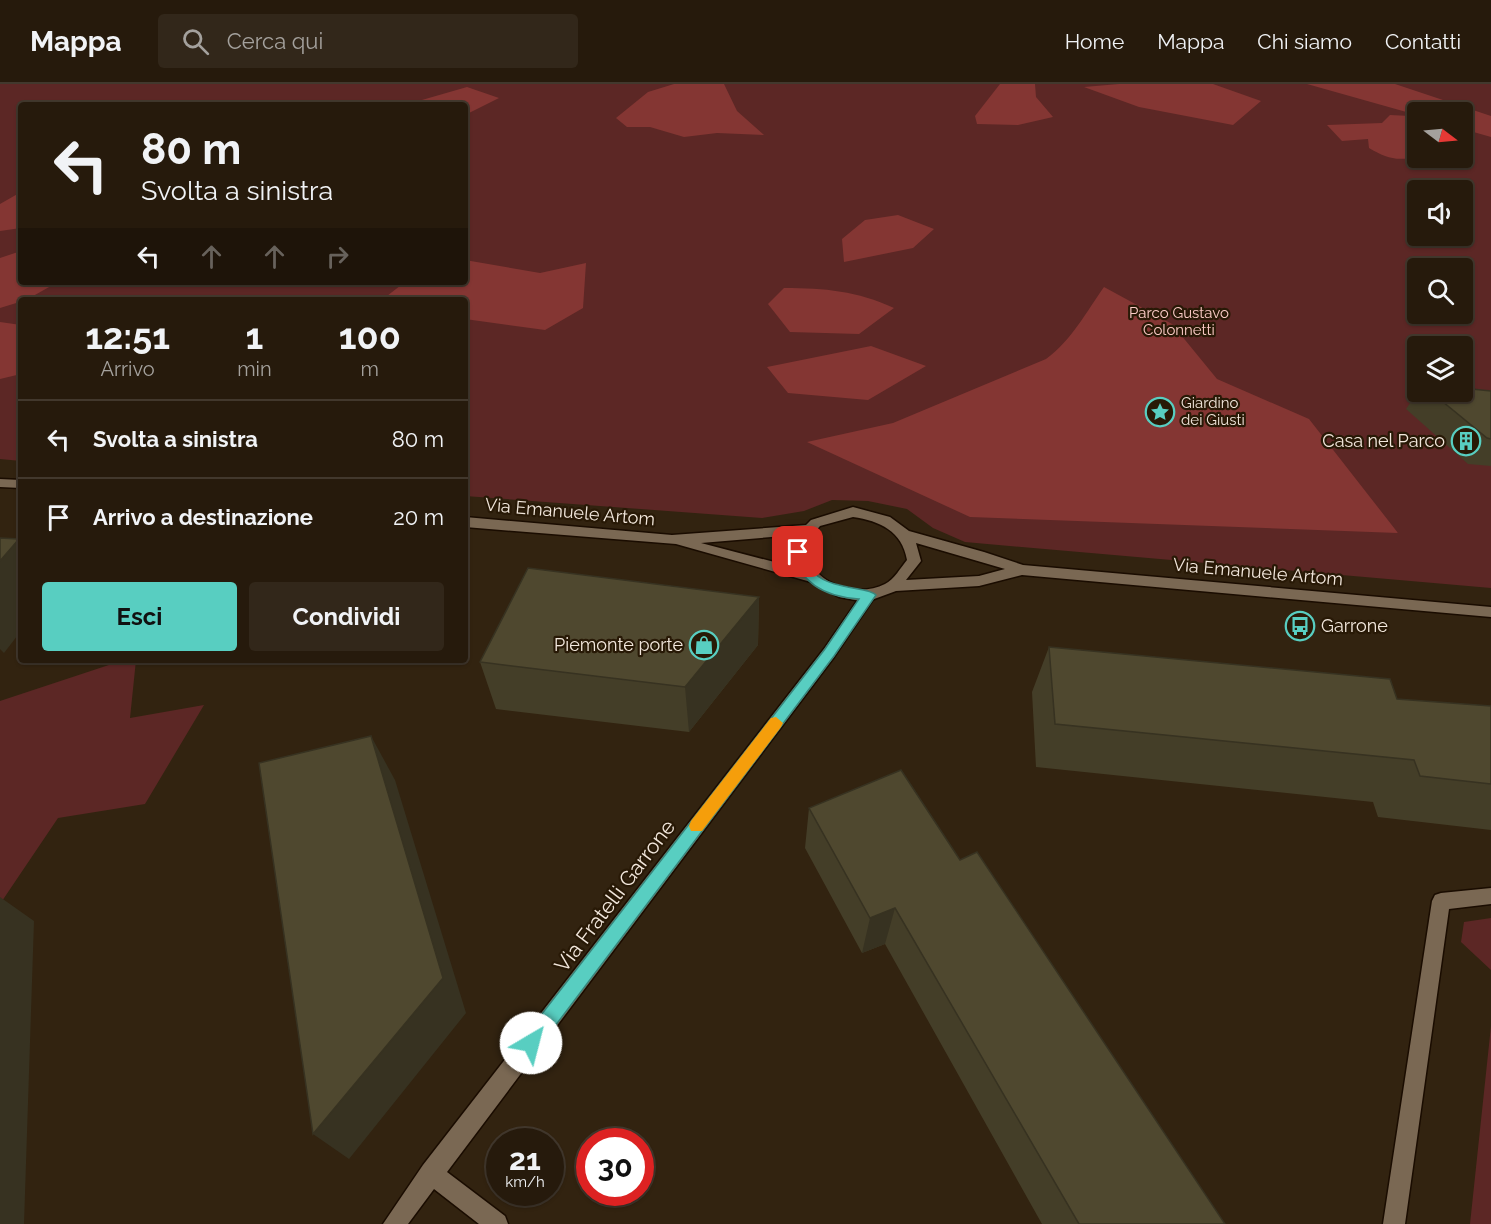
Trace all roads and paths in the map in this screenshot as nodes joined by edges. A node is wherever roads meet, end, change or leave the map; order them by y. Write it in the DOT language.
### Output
graph roads {
  1 [pos="0,483"];
  2 [pos="18,484"];
  3 [pos="468,522"];
  4 [pos="807,530"];
  5 [pos="905,535"];
  6 [pos="672,540"];
  7 [pos="1022,570"];
  8 [pos="810,577"];
  9 [pos="896,586"];
  10 [pos="869,595"];
  11 [pos="1491,612"];
  12 [pos="1491,896"];
  13 [pos="431,1173"];
  14 [pos="394,1224"];
  15 [pos="496,1224"];
  16 [pos="1394,1224"];
  1 -- 2 [label="street"];
  3 -- 6 [label="street, Via Emanuele Artom"];
  4 -- 5 [label="street"];
  4 -- 6 [label="street, Via Emanuele Artom"];
  4 -- 8 [label="street"];
  5 -- 7 [label="street, Via Emanuele Artom"];
  5 -- 9 [label="street"];
  6 -- 8 [label="street, Via Emanuele Artom"];
  7 -- 9 [label="street, Via Emanuele Artom"];
  7 -- 11 [label="street, Via Emanuele Artom"];
  8 -- 10 [label="street"];
  9 -- 10 [label="street"];
  10 -- 13 [label="street, Via Fratelli Garrone"];
  12 -- 16 [label="street"];
  13 -- 14 [label="street, Via Fratelli Garrone"];
  13 -- 15 [label="street"];
}
